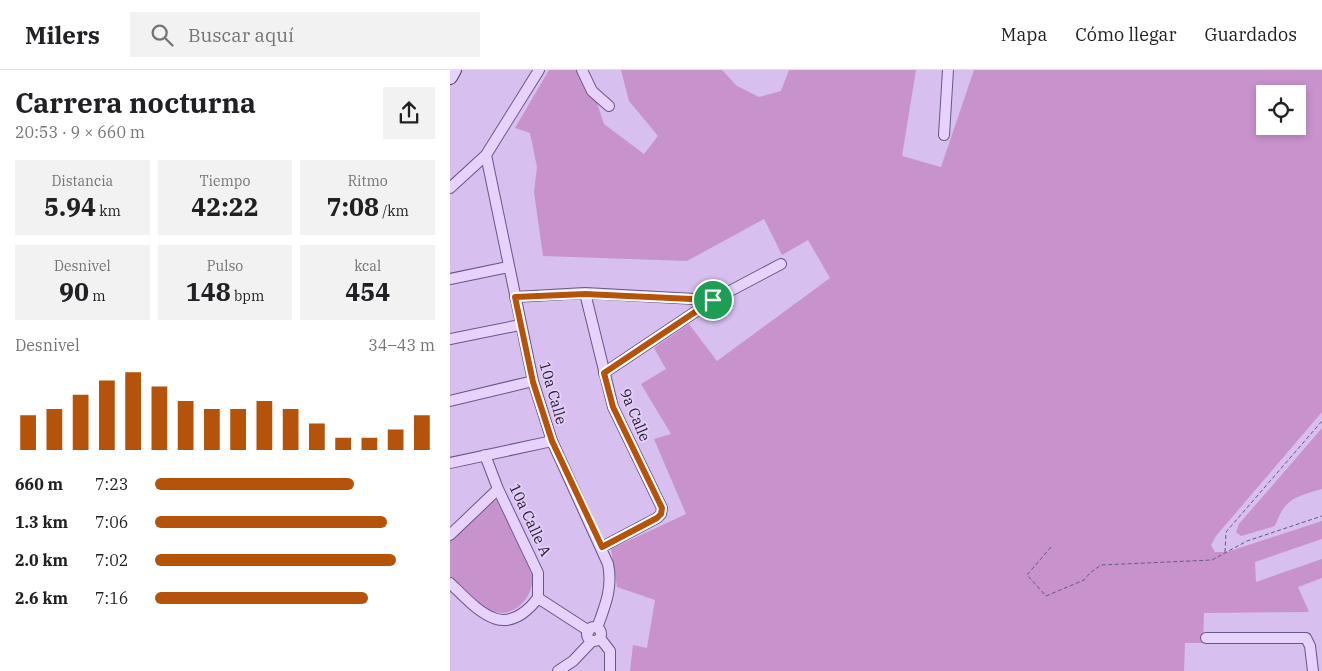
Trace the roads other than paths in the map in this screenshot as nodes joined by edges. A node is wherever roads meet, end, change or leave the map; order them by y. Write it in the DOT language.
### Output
graph roads {
  1 [pos="454,70"];
  2 [pos="539,70"];
  3 [pos="582,70"];
  4 [pos="948,70"];
  5 [pos="450,77"];
  6 [pos="609,106"];
  7 [pos="944,135"];
  8 [pos="486,155"];
  9 [pos="450,188"];
  10 [pos="781,264"];
  11 [pos="508,267"];
  12 [pos="450,279"];
  13 [pos="585,294"];
  14 [pos="515,297"];
  15 [pos="713,300"];
  16 [pos="520,325"];
  17 [pos="450,338"];
  18 [pos="604,373"];
  19 [pos="533,382"];
  20 [pos="450,401"];
  21 [pos="552,441"];
  22 [pos="485,455"];
  23 [pos="450,463"];
  24 [pos="498,489"];
  25 [pos="450,535"];
  26 [pos="602,547"];
  27 [pos="450,583"];
  28 [pos="538,598"];
  29 [pos="594,634"];
  30 [pos="1206,638"];
  31 [pos="558,671"];
  32 [pos="610,671"];
  33 [pos="1313,671"];
  1 -- 5 [label="street"];
  2 -- 8 [label="street"];
  3 -- 6 [label="street"];
  4 -- 7 [label="street"];
  8 -- 9 [label="street"];
  8 -- 11 [label="street, 10a Calle"];
  10 -- 15 [label="street"];
  11 -- 12 [label="street"];
  11 -- 14 [label="street, 10a Calle"];
  13 -- 14 [label="street"];
  13 -- 15 [label="street"];
  13 -- 18 [label="street, 9a Calle"];
  14 -- 16 [label="street, 10a Calle"];
  15 -- 18 [label="street"];
  16 -- 17 [label="street"];
  16 -- 19 [label="street, 10a Calle"];
  18 -- 26 [label="street, 9a Calle"];
  19 -- 20 [label="street"];
  19 -- 21 [label="street, 10a Calle"];
  21 -- 22 [label="street"];
  21 -- 26 [label="street, 10a Calle"];
  22 -- 23 [label="street"];
  22 -- 24 [label="street, 10a Calle A"];
  24 -- 25 [label="street"];
  24 -- 28 [label="street, 10a Calle A"];
  26 -- 29 [label="street, 10a Calle"];
  27 -- 28 [label="street"];
  28 -- 29 [label="street"];
  29 -- 31 [label="street"];
  29 -- 32 [label="street"];
  30 -- 33 [label="street"];
}
